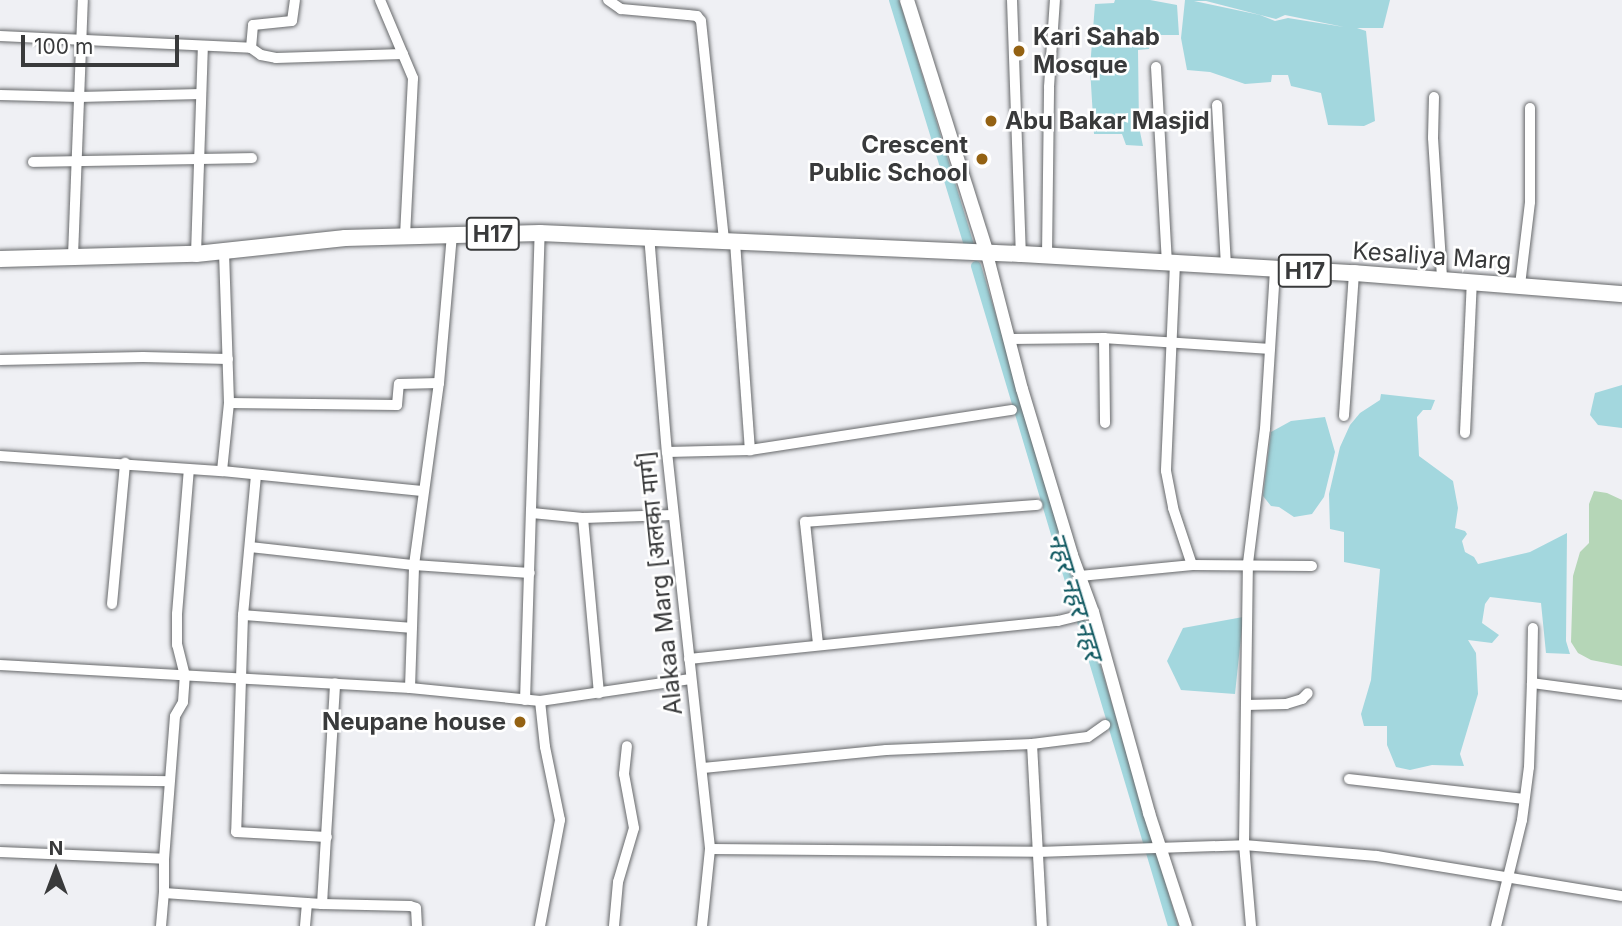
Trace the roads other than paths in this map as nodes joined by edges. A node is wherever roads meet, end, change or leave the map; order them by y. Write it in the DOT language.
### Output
graph roads {
  1 [pos="83,0"];
  2 [pos="295,0"];
  3 [pos="380,0"];
  4 [pos="608,0"];
  5 [pos="907,0"];
  6 [pos="1012,0"];
  7 [pos="1055,0"];
  8 [pos="0,36"];
  9 [pos="81,39"];
  10 [pos="203,46"];
  11 [pos="251,48"];
  12 [pos="403,54"];
  13 [pos="1156,67"];
  14 [pos="201,94"];
  15 [pos="0,95"];
  16 [pos="79,97"];
  17 [pos="1434,97"];
  18 [pos="1217,105"];
  19 [pos="1530,108"];
  20 [pos="252,158"];
  21 [pos="198,159"];
  22 [pos="33,162"];
  23 [pos="76,163"];
  24 [pos="540,233"];
  25 [pos="452,235"];
  26 [pos="649,235"];
  27 [pos="405,236"];
  28 [pos="730,242"];
  29 [pos="224,252"];
  30 [pos="196,254"];
  31 [pos="987,254"];
  32 [pos="1021,254"];
  33 [pos="74,256"];
  34 [pos="1047,256"];
  35 [pos="0,259"];
  36 [pos="1171,263"];
  37 [pos="1226,266"];
  38 [pos="1275,270"];
  39 [pos="1354,273"];
  40 [pos="1442,279"];
  41 [pos="1472,281"];
  42 [pos="1520,285"];
  43 [pos="1622,294"];
  44 [pos="1104,338"];
  45 [pos="1010,339"];
  46 [pos="1171,344"];
  47 [pos="1270,349"];
  48 [pos="228,359"];
  49 [pos="0,360"];
  50 [pos="439,383"];
  51 [pos="229,403"];
  52 [pos="1012,410"];
  53 [pos="1344,416"];
  54 [pos="1105,423"];
  55 [pos="1465,433"];
  56 [pos="750,450"];
  57 [pos="667,452"];
  58 [pos="0,456"];
  59 [pos="125,464"];
  60 [pos="189,469"];
  61 [pos="222,471"];
  62 [pos="256,475"];
  63 [pos="422,491"];
  64 [pos="1037,505"];
  65 [pos="532,513"];
  66 [pos="673,515"];
  67 [pos="583,518"];
  68 [pos="250,547"];
  69 [pos="1248,563"];
  70 [pos="414,565"];
  71 [pos="1192,565"];
  72 [pos="1312,566"];
  73 [pos="530,573"];
  74 [pos="1080,576"];
  75 [pos="112,604"];
  76 [pos="1090,613"];
  77 [pos="243,615"];
  78 [pos="411,628"];
  79 [pos="1533,628"];
  80 [pos="818,644"];
  81 [pos="689,659"];
  82 [pos="0,665"];
  83 [pos="185,676"];
  84 [pos="240,678"];
  85 [pos="690,679"];
  86 [pos="1532,683"];
  87 [pos="335,684"];
  88 [pos="410,688"];
  89 [pos="599,693"];
  90 [pos="1308,693"];
  91 [pos="1622,695"];
  92 [pos="525,700"];
  93 [pos="540,701"];
  94 [pos="1246,705"];
  95 [pos="1105,725"];
  96 [pos="1031,744"];
  97 [pos="627,746"];
  98 [pos="703,768"];
  99 [pos="0,779"];
  100 [pos="1349,779"];
  101 [pos="169,781"];
  102 [pos="1524,799"];
  103 [pos="327,836"];
  104 [pos="1244,845"];
  105 [pos="1159,846"];
  106 [pos="710,849"];
  107 [pos="0,852"];
  108 [pos="1037,852"];
  109 [pos="163,859"];
  110 [pos="1508,879"];
  111 [pos="164,893"];
  112 [pos="1622,896"];
  113 [pos="307,903"];
  114 [pos="322,904"];
  115 [pos="161,926"];
  116 [pos="305,926"];
  117 [pos="417,926"];
  118 [pos="540,926"];
  119 [pos="614,926"];
  120 [pos="702,926"];
  121 [pos="1042,926"];
  122 [pos="1186,926"];
  123 [pos="1251,926"];
  124 [pos="1496,926"];
  1 -- 9 [label="street"];
  2 -- 11 [label="street"];
  3 -- 12 [label="street"];
  4 -- 28 [label="street"];
  5 -- 31 [label="main road"];
  6 -- 32 [label="street"];
  7 -- 34 [label="street"];
  8 -- 9 [label="street"];
  9 -- 10 [label="street"];
  9 -- 16 [label="street"];
  10 -- 11 [label="street"];
  10 -- 14 [label="street"];
  11 -- 12 [label="street"];
  12 -- 27 [label="street"];
  13 -- 36 [label="street"];
  14 -- 16 [label="street"];
  14 -- 21 [label="street"];
  15 -- 16 [label="street"];
  16 -- 23 [label="street"];
  17 -- 40 [label="street"];
  18 -- 37 [label="street"];
  19 -- 42 [label="street"];
  20 -- 21 [label="street"];
  21 -- 23 [label="street"];
  21 -- 30 [label="street"];
  22 -- 23 [label="street"];
  23 -- 33 [label="street"];
  24 -- 25 [label="main road, H17"];
  24 -- 26 [label="main road, H17"];
  24 -- 65 [label="street"];
  25 -- 27 [label="main road, H17"];
  25 -- 50 [label="street"];
  26 -- 28 [label="main road, H17"];
  26 -- 57 [label="street, Alakaa Marg [अलका मार्ग]"];
  27 -- 29 [label="main road, H17"];
  28 -- 31 [label="main road, H17"];
  28 -- 56 [label="street"];
  29 -- 30 [label="main road, H17"];
  29 -- 48 [label="street"];
  30 -- 33 [label="main road, H17"];
  31 -- 32 [label="main road, Kesaliya Marg / H17"];
  31 -- 45 [label="street"];
  32 -- 34 [label="main road, Kesaliya Marg / H17"];
  33 -- 35 [label="main road, H17"];
  34 -- 36 [label="main road, Kesaliya Marg / H17"];
  36 -- 37 [label="main road, Kesaliya Marg / H17"];
  36 -- 46 [label="street"];
  37 -- 38 [label="main road, Kesaliya Marg / H17"];
  38 -- 39 [label="main road, Kesaliya Marg / H17"];
  38 -- 47 [label="street"];
  39 -- 40 [label="main road, Kesaliya Marg / H17"];
  39 -- 53 [label="street"];
  40 -- 41 [label="main road, Kesaliya Marg / H17"];
  41 -- 42 [label="main road, Kesaliya Marg / H17"];
  41 -- 55 [label="street"];
  42 -- 43 [label="main road, Kesaliya Marg / H17"];
  44 -- 45 [label="street"];
  44 -- 46 [label="street"];
  44 -- 54 [label="street"];
  45 -- 74 [label="street"];
  46 -- 47 [label="street"];
  46 -- 71 [label="street"];
  47 -- 69 [label="street"];
  48 -- 49 [label="street"];
  48 -- 51 [label="street"];
  50 -- 51 [label="street"];
  50 -- 63 [label="street"];
  51 -- 61 [label="street"];
  52 -- 56 [label="street"];
  56 -- 57 [label="street"];
  57 -- 66 [label="street, Alakaa Marg [अलका मार्ग]"];
  58 -- 59 [label="street"];
  59 -- 60 [label="street"];
  59 -- 75 [label="street"];
  60 -- 61 [label="street"];
  60 -- 83 [label="street"];
  61 -- 62 [label="street"];
  62 -- 63 [label="street"];
  62 -- 68 [label="street"];
  63 -- 70 [label="street"];
  64 -- 80 [label="street"];
  65 -- 67 [label="street"];
  65 -- 73 [label="street"];
  66 -- 67 [label="street"];
  66 -- 81 [label="street, Alakaa Marg [अलका मार्ग]"];
  67 -- 89 [label="street"];
  68 -- 70 [label="street"];
  68 -- 77 [label="street"];
  69 -- 71 [label="street"];
  69 -- 72 [label="street"];
  69 -- 94 [label="street"];
  70 -- 73 [label="street"];
  70 -- 78 [label="street"];
  71 -- 74 [label="street"];
  73 -- 92 [label="street"];
  74 -- 76 [label="street"];
  76 -- 80 [label="street"];
  76 -- 105 [label="street"];
  77 -- 78 [label="street"];
  77 -- 84 [label="street"];
  78 -- 88 [label="street"];
  79 -- 86 [label="street"];
  80 -- 81 [label="street"];
  81 -- 85 [label="street, Alakaa Marg [अलका मार्ग]"];
  82 -- 83 [label="street"];
  83 -- 84 [label="street"];
  83 -- 101 [label="street"];
  84 -- 87 [label="street"];
  84 -- 103 [label="street"];
  85 -- 89 [label="street"];
  85 -- 98 [label="street, Alakaa Marg [अलका मार्ग]"];
  86 -- 91 [label="street"];
  86 -- 102 [label="street"];
  87 -- 88 [label="street"];
  87 -- 103 [label="street"];
  88 -- 92 [label="street"];
  89 -- 93 [label="street"];
  90 -- 94 [label="street"];
  92 -- 93 [label="street"];
  93 -- 118 [label="street"];
  94 -- 104 [label="street"];
  95 -- 96 [label="street"];
  96 -- 98 [label="street"];
  96 -- 108 [label="street"];
  97 -- 119 [label="street"];
  98 -- 106 [label="street, Alakaa Marg [अलका मार्ग]"];
  99 -- 101 [label="street"];
  100 -- 102 [label="street"];
  101 -- 109 [label="street"];
  102 -- 110 [label="street"];
  103 -- 114 [label="street"];
  104 -- 105 [label="street"];
  104 -- 110 [label="street"];
  104 -- 123 [label="street"];
  105 -- 108 [label="street"];
  105 -- 122 [label="street"];
  106 -- 108 [label="street"];
  106 -- 120 [label="street, Alakaa Marg [अलका मार्ग]"];
  107 -- 109 [label="street"];
  108 -- 121 [label="street"];
  109 -- 111 [label="street"];
  110 -- 112 [label="street"];
  110 -- 124 [label="street"];
  111 -- 113 [label="street"];
  111 -- 115 [label="street"];
  113 -- 114 [label="street"];
  113 -- 116 [label="street"];
  114 -- 117 [label="street"];
}
